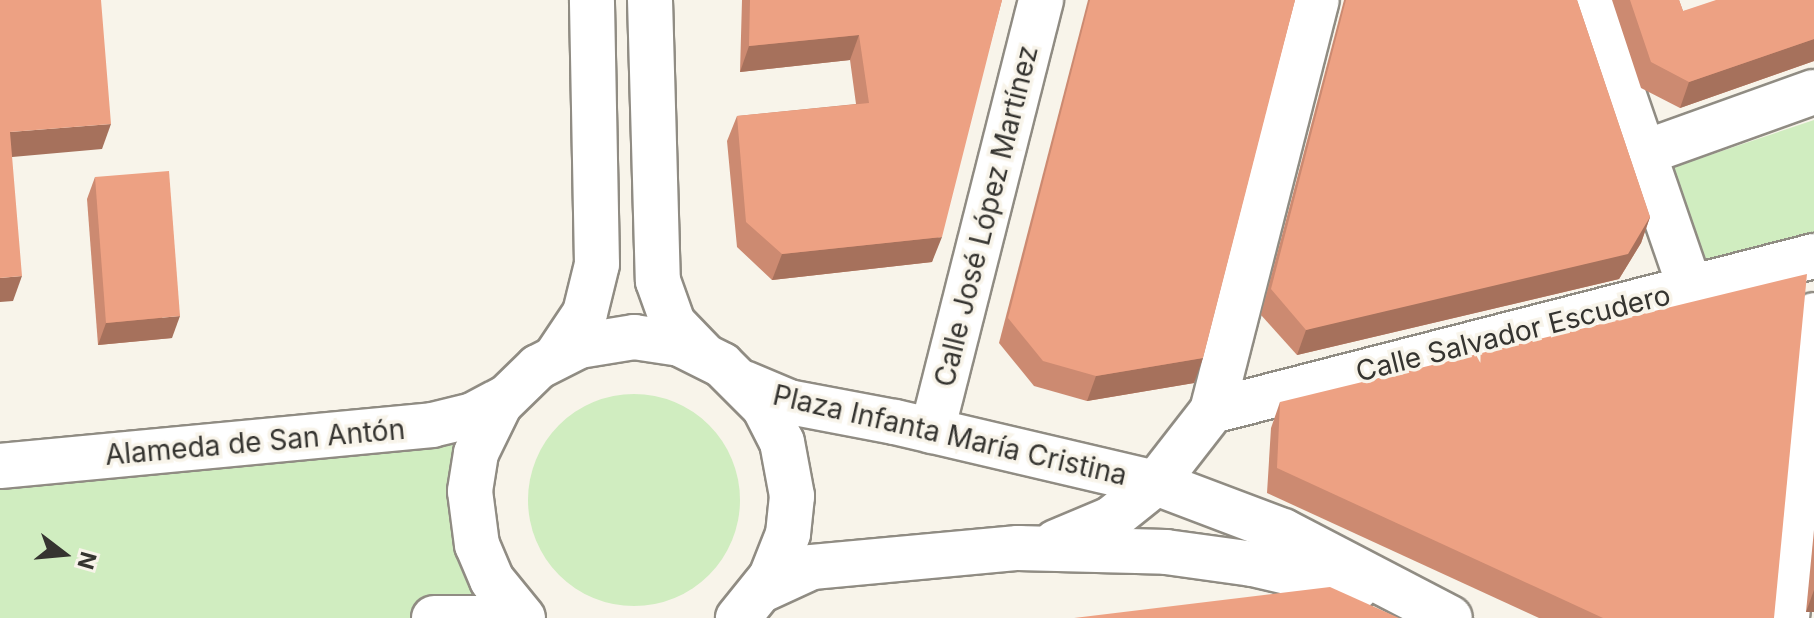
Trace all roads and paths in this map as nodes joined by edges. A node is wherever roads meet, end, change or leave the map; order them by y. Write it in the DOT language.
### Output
graph roads {
  1 [pos="592,0"];
  2 [pos="650,0"];
  3 [pos="1041,0"];
  4 [pos="1317,0"];
  5 [pos="1591,0"];
  6 [pos="1814,92"];
  7 [pos="1646,152"];
  8 [pos="1814,256"];
  9 [pos="1690,287"];
  10 [pos="1814,315"];
  11 [pos="702,353"];
  12 [pos="557,355"];
  13 [pos="744,383"];
  14 [pos="505,398"];
  15 [pos="1212,411"];
  16 [pos="932,431"];
  17 [pos="0,466"];
  18 [pos="1156,483"];
  19 [pos="1018,548"];
  20 [pos="750,604"];
  21 [pos="434,618"];
  22 [pos="509,618"];
  23 [pos="523,618"];
  24 [pos="1442,618"];
  25 [pos="1450,618"];
  26 [pos="1787,618"];
  1 -- 12 [label="main road"];
  2 -- 11 [label="main road"];
  3 -- 16 [label="main road, Calle José López Martínez"];
  4 -- 15 [label="main road"];
  5 -- 7 [label="main road"];
  6 -- 7 [label="main road"];
  7 -- 9 [label="main road"];
  8 -- 9 [label="main road, Calle Salvador Escudero"];
  9 -- 15 [label="main road, Calle Salvador Escudero"];
  10 -- 26 [label="main road"];
  11 -- 12 [label="main road, Plaza Infanta María Cristina"];
  11 -- 13 [label="main road, Plaza Infanta María Cristina"];
  12 -- 14 [label="main road, Plaza Infanta María Cristina"];
  13 -- 16 [label="main road, Plaza Infanta María Cristina"];
  13 -- 20 [label="main road, Plaza Infanta María Cristina"];
  14 -- 17 [label="main road, Alameda de San Antón"];
  14 -- 23 [label="main road, Plaza Infanta María Cristina"];
  15 -- 18 [label="main road, Plaza Infanta María Cristina"];
  16 -- 18 [label="main road, Plaza Infanta María Cristina"];
  18 -- 19 [label="main road"];
  18 -- 25 [label="main road, Plaza Infanta María Cristina"];
  19 -- 20 [label="main road, Plaza Infanta María Cristina"];
  19 -- 24 [label="main road, Plaza Infanta María Cristina"];
  21 -- 22 [label="main road"];
}
